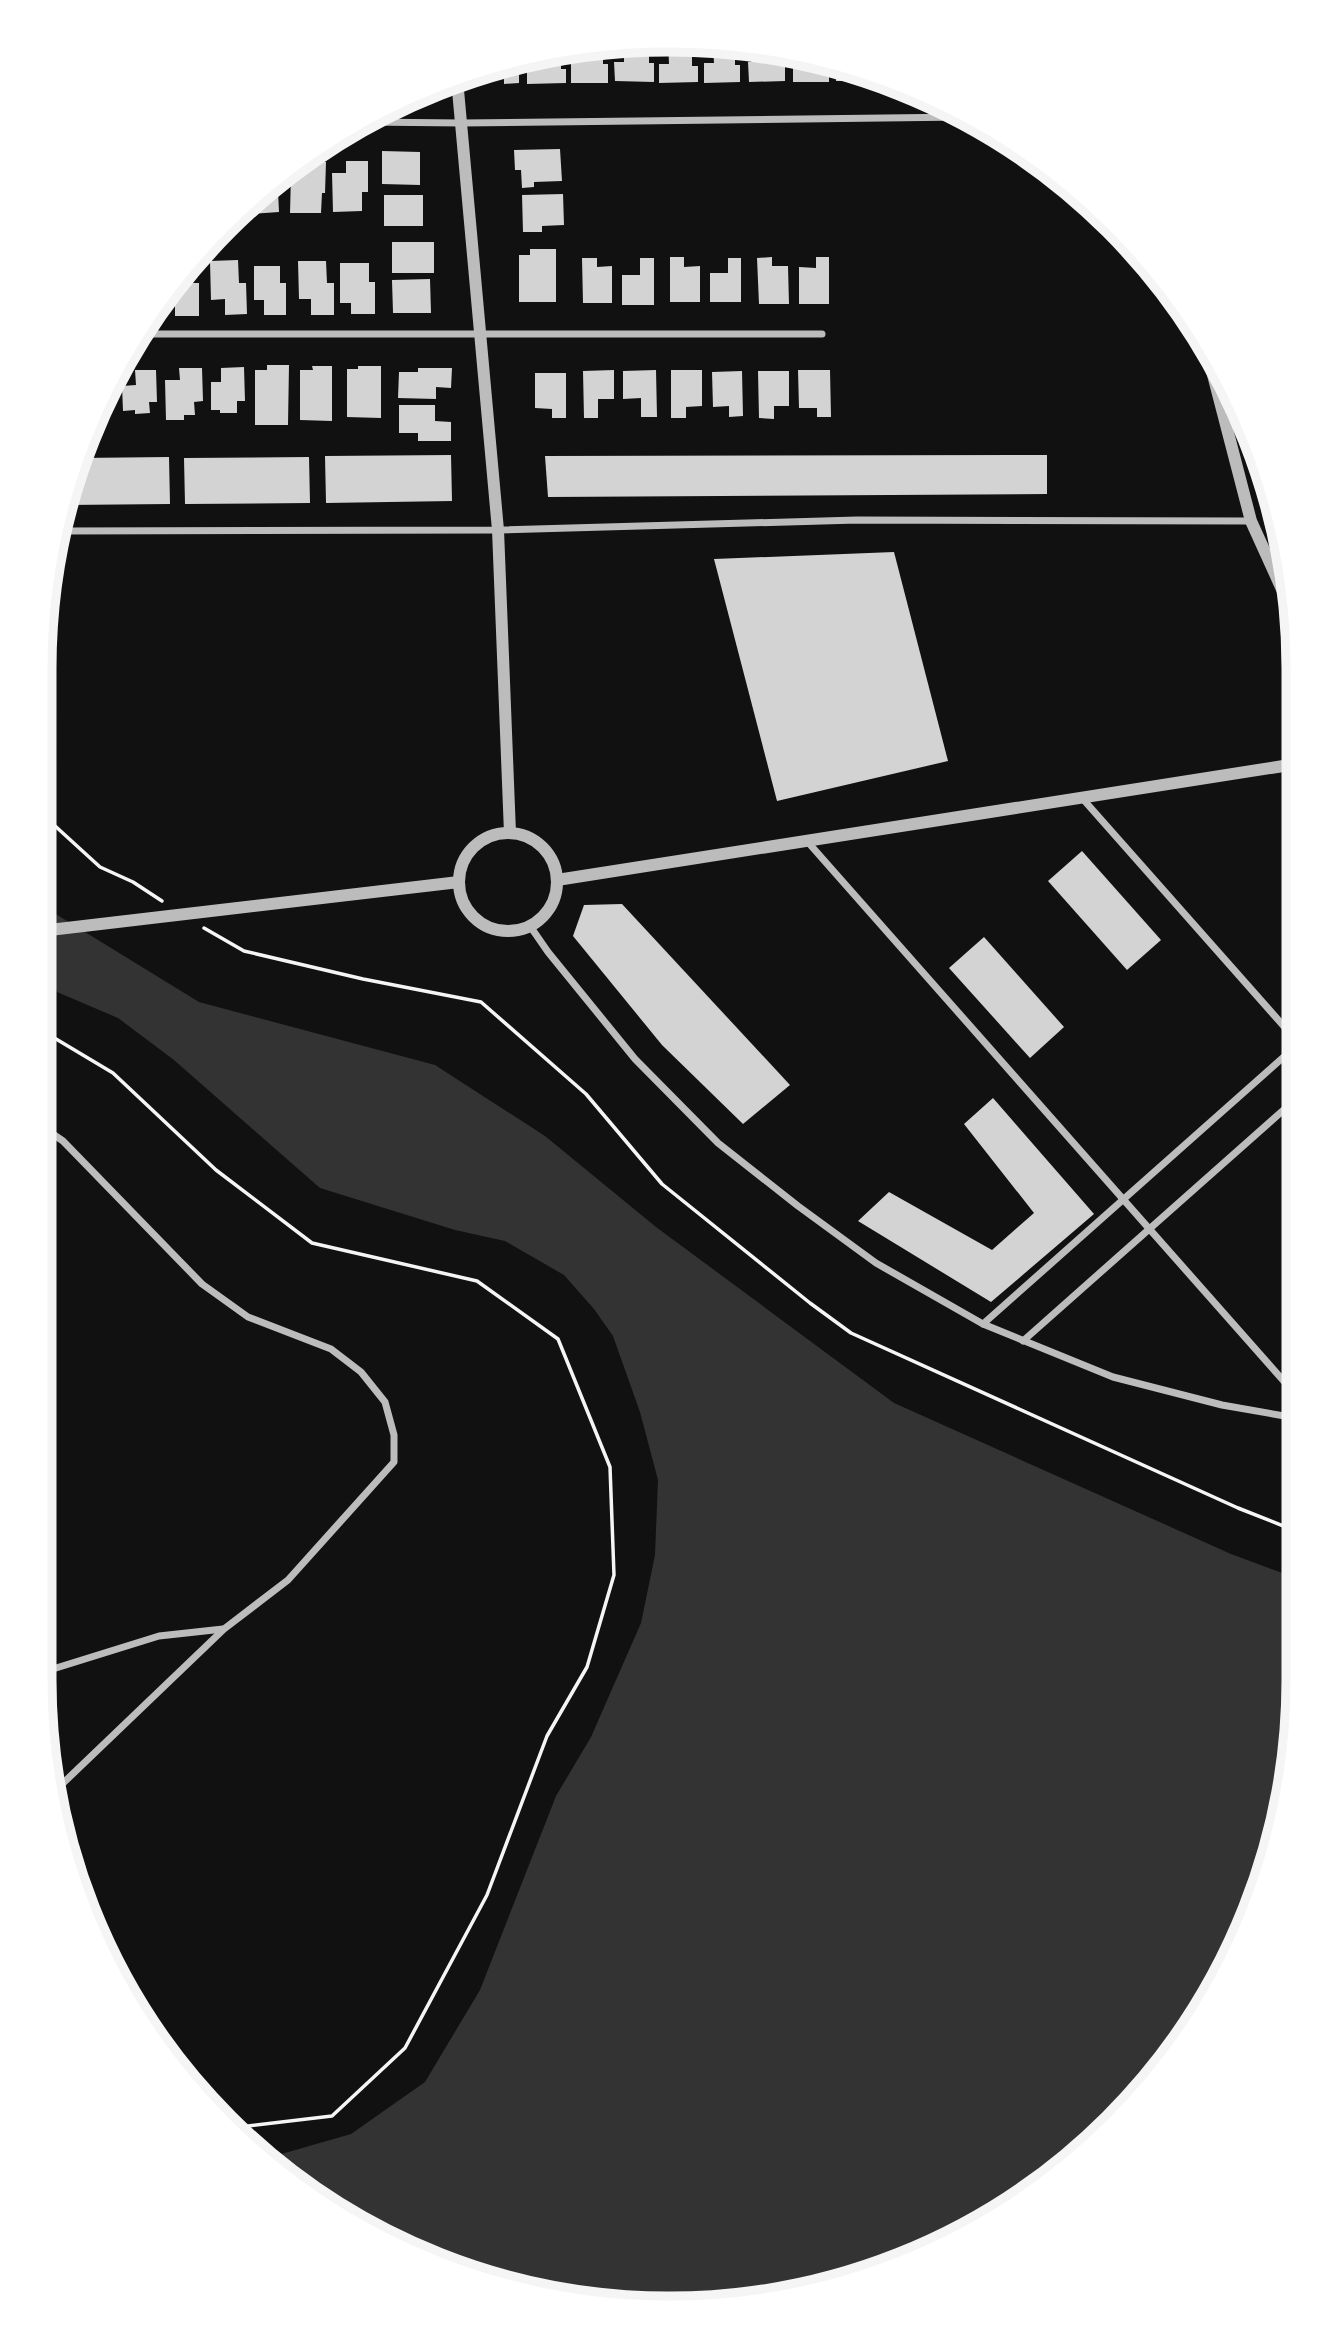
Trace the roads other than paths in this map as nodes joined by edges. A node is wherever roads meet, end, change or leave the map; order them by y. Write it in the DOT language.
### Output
graph roads {
  1 [pos="458,90"];
  2 [pos="944,117"];
  3 [pos="385,122"];
  4 [pos="461,123"];
  5 [pos="151,334"];
  6 [pos="482,334"];
  7 [pos="822,334"];
  8 [pos="1218,388"];
  9 [pos="1251,521"];
  10 [pos="498,530"];
  11 [pos="69,531"];
  12 [pos="1279,583"];
  13 [pos="1286,766"];
  14 [pos="1082,798"];
  15 [pos="510,833"];
  16 [pos="806,840"];
  17 [pos="557,880"];
  18 [pos="459,882"];
  19 [pos="530,926"];
  20 [pos="52,930"];
  21 [pos="1286,1029"];
  22 [pos="1286,1055"];
  23 [pos="1286,1108"];
  24 [pos="52,1133"];
  25 [pos="1123,1199"];
  26 [pos="1150,1229"];
  27 [pos="983,1324"];
  28 [pos="1023,1341"];
  29 [pos="1286,1384"];
  30 [pos="1286,1416"];
  31 [pos="224,1629"];
  32 [pos="52,1669"];
  33 [pos="62,1784"];
  1 -- 4 [label="street"];
  2 -- 4 [label="street"];
  3 -- 4 [label="street"];
  4 -- 6 [label="street"];
  5 -- 6 [label="street"];
  6 -- 7 [label="street"];
  6 -- 10 [label="street"];
  8 -- 9 [label="street"];
  9 -- 10 [label="street"];
  9 -- 12 [label="street"];
  10 -- 11 [label="street"];
  10 -- 15 [label="street"];
  13 -- 14 [label="street"];
  14 -- 16 [label="street"];
  14 -- 21 [label="street"];
  15 -- 17 [label="street"];
  15 -- 18 [label="street"];
  16 -- 17 [label="street"];
  16 -- 25 [label="street"];
  17 -- 19 [label="street"];
  18 -- 19 [label="street"];
  18 -- 20 [label="street"];
  19 -- 27 [label="street"];
  22 -- 25 [label="street"];
  23 -- 26 [label="street"];
  24 -- 31 [label="street"];
  25 -- 26 [label="street"];
  25 -- 27 [label="street"];
  26 -- 28 [label="street"];
  26 -- 29 [label="street"];
  27 -- 28 [label="street"];
  28 -- 30 [label="street"];
  31 -- 32 [label="street"];
  31 -- 33 [label="street"];
}
